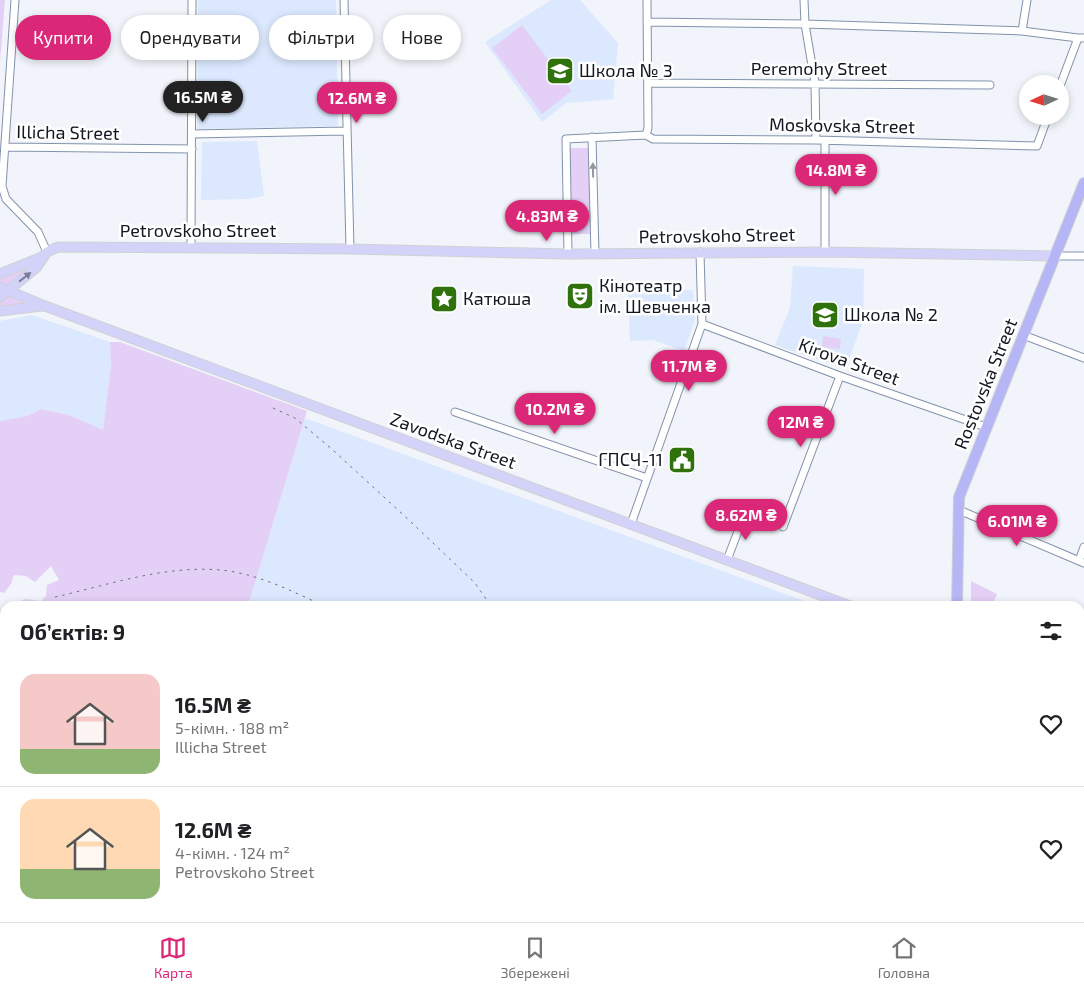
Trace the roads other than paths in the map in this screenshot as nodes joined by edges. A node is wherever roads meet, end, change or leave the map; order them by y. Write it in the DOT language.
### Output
graph roads {
  1 [pos="15,0"];
  2 [pos="192,0"];
  3 [pos="344,0"];
  4 [pos="647,0"];
  5 [pos="804,0"];
  6 [pos="1028,0"];
  7 [pos="648,22"];
  8 [pos="805,24"];
  9 [pos="1022,31"];
  10 [pos="1081,38"];
  11 [pos="1065,75"];
  12 [pos="648,83"];
  13 [pos="815,83"];
  14 [pos="990,85"];
  15 [pos="1045,125"];
  16 [pos="346,131"];
  17 [pos="192,134"];
  18 [pos="646,135"];
  19 [pos="592,137"];
  20 [pos="816,140"];
  21 [pos="825,140"];
  22 [pos="4,146"];
  23 [pos="192,149"];
  24 [pos="1084,183"];
  25 [pos="1,190"];
  26 [pos="191,247"];
  27 [pos="350,249"];
  28 [pos="47,252"];
  29 [pos="700,252"];
  30 [pos="825,252"];
  31 [pos="568,254"];
  32 [pos="594,254"];
  33 [pos="1054,256"];
  34 [pos="1084,256"];
  35 [pos="0,274"];
  36 [pos="4,289"];
  37 [pos="0,297"];
  38 [pos="45,306"];
  39 [pos="0,311"];
  40 [pos="702,324"];
  41 [pos="1023,335"];
  42 [pos="1084,358"];
  43 [pos="840,376"];
  44 [pos="455,412"];
  45 [pos="986,427"];
  46 [pos="647,478"];
  47 [pos="958,510"];
  48 [pos="745,513"];
  49 [pos="631,524"];
  50 [pos="783,527"];
  51 [pos="1084,547"];
  52 [pos="727,560"];
  53 [pos="1081,562"];
  54 [pos="837,601"];
  55 [pos="957,601"];
  1 -- 22 [label="street, Illicha Street"];
  2 -- 17 [label="street"];
  3 -- 16 [label="street"];
  4 -- 7 [label="street"];
  5 -- 8 [label="street"];
  6 -- 9 [label="street"];
  7 -- 8 [label="street"];
  7 -- 12 [label="street"];
  8 -- 9 [label="street"];
  8 -- 13 [label="street"];
  9 -- 10 [label="street"];
  10 -- 11 [label="street"];
  12 -- 13 [label="street, Peremohy Street"];
  12 -- 18 [label="street"];
  13 -- 14 [label="street, Peremohy Street"];
  13 -- 20 [label="street"];
  15 -- 21 [label="street, Moskovska Street"];
  16 -- 17 [label="street"];
  16 -- 27 [label="street"];
  17 -- 23 [label="street"];
  18 -- 19 [label="street, Moskovska Street"];
  18 -- 20 [label="street, Moskovska Street"];
  19 -- 31 [label="street, Moskovska Street"];
  32 -- 19 [label="street, one-way"];
  20 -- 21 [label="street, Moskovska Street"];
  21 -- 30 [label="street"];
  22 -- 23 [label="street, Illicha Street"];
  22 -- 25 [label="street, Illicha Street"];
  23 -- 26 [label="street"];
  24 -- 33 [label="highway, Rostovska Street"];
  25 -- 28 [label="street, Illicha Street"];
  26 -- 27 [label="main road, Petrovskoho Street"];
  26 -- 28 [label="main road, Petrovskoho Street"];
  27 -- 31 [label="main road, Petrovskoho Street"];
  28 -- 35 [label="main road, Petrovskoho Street"];
  36 -- 28 [label="main road, one-way"];
  29 -- 30 [label="main road, Petrovskoho Street"];
  29 -- 32 [label="main road, Petrovskoho Street"];
  29 -- 40 [label="street"];
  30 -- 33 [label="main road, Petrovskoho Street"];
  31 -- 32 [label="main road, Petrovskoho Street"];
  33 -- 34 [label="street, Petrovskoho Street"];
  33 -- 41 [label="highway, Rostovska Street"];
  36 -- 37 [label="main road"];
  36 -- 38 [label="main road, Zavodska Street"];
  38 -- 39 [label="main road"];
  38 -- 49 [label="main road, Zavodska Street"];
  40 -- 43 [label="street, Kirova Street"];
  40 -- 46 [label="street"];
  41 -- 42 [label="street"];
  41 -- 45 [label="highway, Rostovska Street"];
  43 -- 45 [label="street, Kirova Street"];
  43 -- 50 [label="street"];
  44 -- 46 [label="street"];
  45 -- 47 [label="highway, Rostovska Street"];
  46 -- 49 [label="street"];
  47 -- 53 [label="street"];
  47 -- 55 [label="highway, Rostovska Street"];
  48 -- 52 [label="street"];
  49 -- 52 [label="main road, Zavodska Street"];
  51 -- 53 [label="street"];
  52 -- 54 [label="main road, Zavodska Street"];
}
